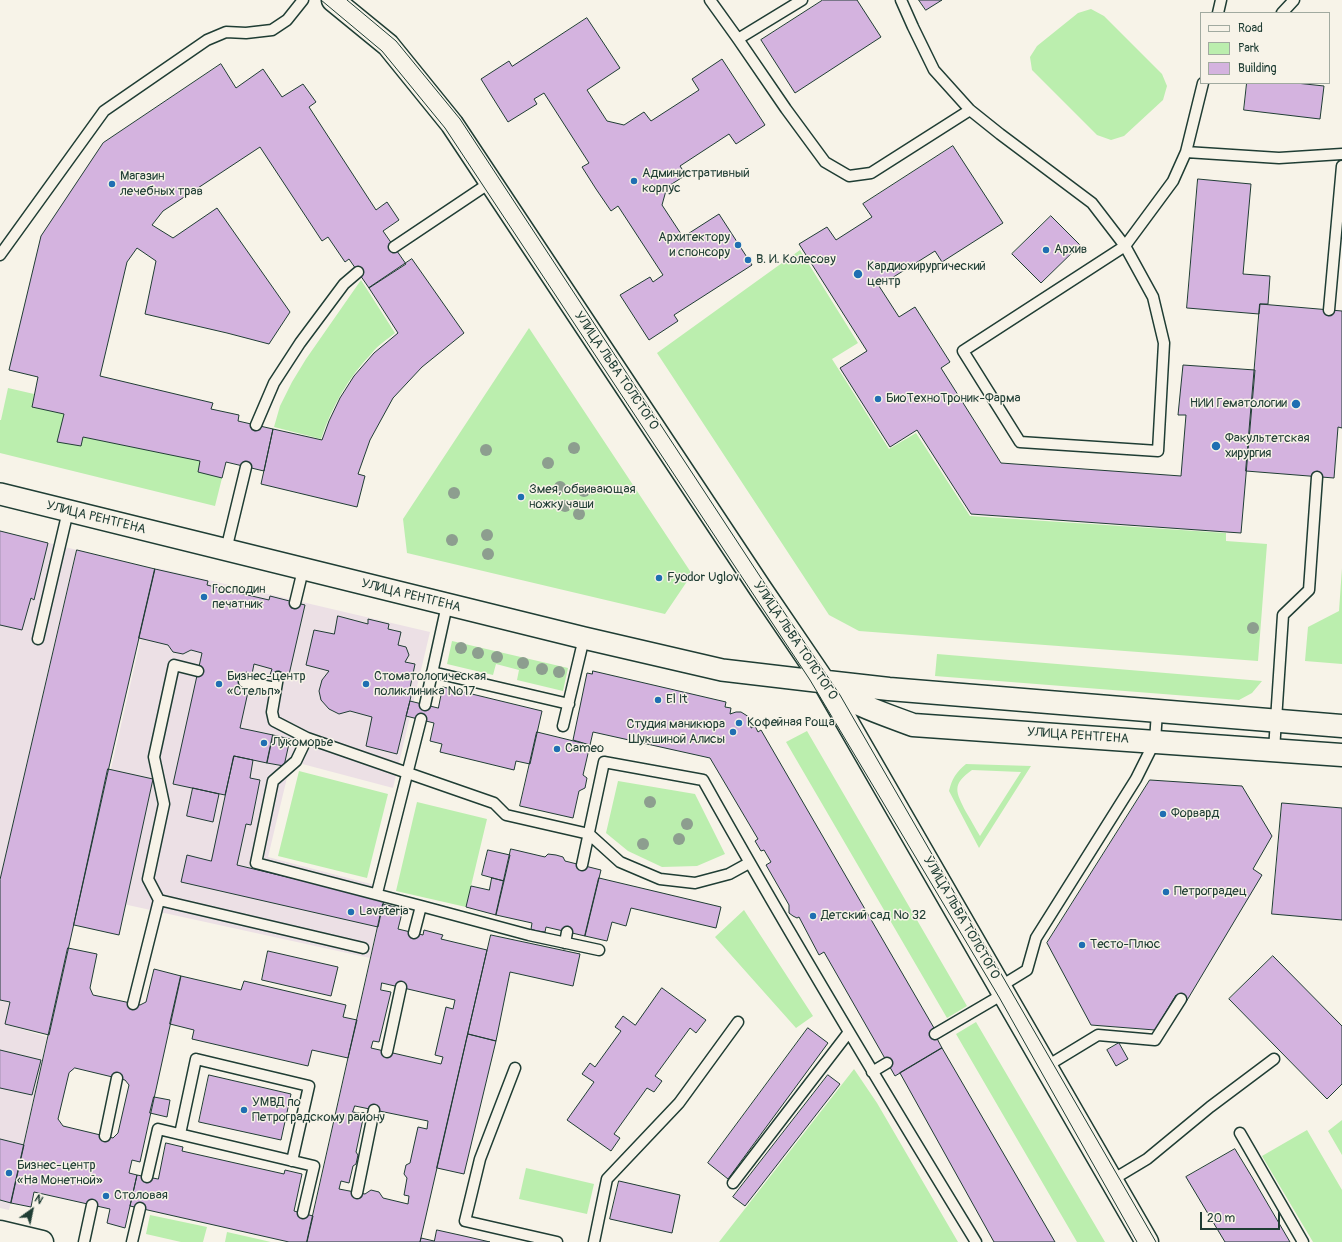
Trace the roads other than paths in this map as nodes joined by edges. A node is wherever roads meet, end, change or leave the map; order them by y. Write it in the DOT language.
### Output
graph roads {
  1 [pos="303,0"];
  2 [pos="333,0"];
  3 [pos="710,0"];
  4 [pos="802,0"];
  5 [pos="901,0"];
  6 [pos="1221,0"];
  7 [pos="1294,0"];
  8 [pos="1218,12"];
  9 [pos="1283,12"];
  10 [pos="738,39"];
  11 [pos="1203,84"];
  12 [pos="970,110"];
  13 [pos="1186,152"];
  14 [pos="1342,154"];
  15 [pos="1342,166"];
  16 [pos="491,182"];
  17 [pos="1125,246"];
  18 [pos="394,247"];
  19 [pos="0,255"];
  20 [pos="358,272"];
  21 [pos="1328,310"];
  22 [pos="256,425"];
  23 [pos="246,467"];
  24 [pos="1317,477"];
  25 [pos="0,494"];
  26 [pos="68,511"];
  27 [pos="226,550"];
  28 [pos="303,570"];
  29 [pos="295,603"];
  30 [pos="447,605"];
  31 [pos="584,638"];
  32 [pos="38,639"];
  33 [pos="198,671"];
  34 [pos="432,672"];
  35 [pos="278,677"];
  36 [pos="244,682"];
  37 [pos="824,682"];
  38 [pos="276,688"];
  39 [pos="569,704"];
  40 [pos="425,705"];
  41 [pos="1157,712"];
  42 [pos="421,719"];
  43 [pos="1276,721"];
  44 [pos="563,726"];
  45 [pos="1342,726"];
  46 [pos="307,738"];
  47 [pos="1155,741"];
  48 [pos="1274,750"];
  49 [pos="1342,755"];
  50 [pos="408,773"];
  51 [pos="589,834"];
  52 [pos="749,863"];
  53 [pos="582,865"];
  54 [pos="377,893"];
  55 [pos="159,900"];
  56 [pos="421,906"];
  57 [pos="414,932"];
  58 [pos="567,932"];
  59 [pos="565,943"];
  60 [pos="363,948"];
  61 [pos="599,950"];
  62 [pos="401,987"];
  63 [pos="1003,990"];
  64 [pos="1181,999"];
  65 [pos="133,1004"];
  66 [pos="738,1022"];
  67 [pos="849,1032"];
  68 [pos="935,1034"];
  69 [pos="387,1052"];
  70 [pos="1274,1059"];
  71 [pos="887,1063"];
  72 [pos="1047,1066"];
  73 [pos="515,1068"];
  74 [pos="872,1072"];
  75 [pos="117,1078"];
  76 [pos="374,1110"];
  77 [pos="1240,1133"];
  78 [pos="180,1134"];
  79 [pos="105,1136"];
  80 [pos="292,1161"];
  81 [pos="147,1177"];
  82 [pos="1112,1180"];
  83 [pos="732,1183"];
  84 [pos="357,1193"];
  85 [pos="92,1205"];
  86 [pos="140,1208"];
  87 [pos="303,1213"];
  88 [pos="0,1232"];
  89 [pos="42,1242"];
  90 [pos="84,1242"];
  91 [pos="132,1242"];
  92 [pos="556,1242"];
  93 [pos="594,1242"];
  94 [pos="976,1242"];
  95 [pos="1147,1242"];
  96 [pos="1303,1242"];
  1 -- 19 [label="lane"];
  2 -- 16 [label="street, УЛИЦА ЛЬВА ТОЛСТОГО"];
  3 -- 10 [label="lane"];
  4 -- 10 [label="lane"];
  5 -- 12 [label="lane"];
  6 -- 8 [label="lane"];
  7 -- 9 [label="lane"];
  10 -- 12 [label="lane"];
  11 -- 13 [label="lane"];
  12 -- 17 [label="lane"];
  13 -- 14 [label="lane"];
  13 -- 17 [label="lane"];
  15 -- 21 [label="lane"];
  16 -- 18 [label="lane"];
  16 -- 37 [label="street, УЛИЦА ЛЬВА ТОЛСТОГО"];
  17 -- 17 [label="lane"];
  20 -- 22 [label="lane"];
  23 -- 27 [label="lane"];
  24 -- 43 [label="lane"];
  25 -- 26 [label="street, УЛИЦА РЕНТГЕНА"];
  26 -- 27 [label="street, УЛИЦА РЕНТГЕНА"];
  26 -- 32 [label="lane"];
  27 -- 28 [label="street, УЛИЦА РЕНТГЕНА"];
  28 -- 29 [label="lane"];
  28 -- 30 [label="street, УЛИЦА РЕНТГЕНА"];
  30 -- 31 [label="street, УЛИЦА РЕНТГЕНА"];
  30 -- 34 [label="lane"];
  31 -- 37 [label="street, УЛИЦА РЕНТГЕНА"];
  31 -- 39 [label="lane"];
  33 -- 55 [label="lane"];
  34 -- 39 [label="lane"];
  34 -- 40 [label="lane"];
  35 -- 38 [label="lane"];
  36 -- 38 [label="lane"];
  37 -- 41 [label="street, УЛИЦА РЕНТГЕНА"];
  37 -- 47 [label="street, УЛИЦА РЕНТГЕНА"];
  37 -- 63 [label="street, УЛИЦА ЛЬВА ТОЛСТОГО"];
  38 -- 46 [label="lane"];
  39 -- 44 [label="lane"];
  41 -- 43 [label="street, УЛИЦА РЕНТГЕНА"];
  41 -- 47 [label="lane"];
  42 -- 50 [label="lane"];
  43 -- 45 [label="street, УЛИЦА РЕНТГЕНА"];
  43 -- 48 [label="lane"];
  46 -- 50 [label="lane"];
  46 -- 54 [label="lane"];
  47 -- 48 [label="street, УЛИЦА РЕНТГЕНА"];
  47 -- 63 [label="lane"];
  48 -- 49 [label="street, УЛИЦА РЕНТГЕНА"];
  50 -- 51 [label="lane"];
  50 -- 54 [label="lane"];
  51 -- 52 [label="lane"];
  51 -- 52 [label="lane"];
  51 -- 53 [label="lane"];
  52 -- 67 [label="lane"];
  54 -- 56 [label="lane"];
  55 -- 60 [label="lane"];
  55 -- 65 [label="lane"];
  56 -- 57 [label="lane"];
  56 -- 59 [label="lane"];
  58 -- 59 [label="lane"];
  59 -- 61 [label="lane"];
  62 -- 69 [label="lane"];
  63 -- 68 [label="lane"];
  63 -- 72 [label="street, УЛИЦА ЛЬВА ТОЛСТОГО"];
  64 -- 72 [label="lane"];
  66 -- 93 [label="lane"];
  67 -- 74 [label="lane"];
  67 -- 83 [label="lane"];
  70 -- 82 [label="lane"];
  71 -- 74 [label="lane"];
  72 -- 82 [label="street, УЛИЦА ЛЬВА ТОЛСТОГО"];
  73 -- 92 [label="lane"];
  74 -- 94 [label="lane"];
  75 -- 79 [label="lane"];
  76 -- 84 [label="lane"];
  77 -- 96 [label="lane"];
  78 -- 80 [label="lane"];
  78 -- 80 [label="lane"];
  78 -- 81 [label="lane"];
  80 -- 87 [label="lane"];
  82 -- 95 [label="street, УЛИЦА ЛЬВА ТОЛСТОГО"];
  85 -- 90 [label="lane"];
  86 -- 91 [label="lane"];
  88 -- 89 [label="street"];
}
